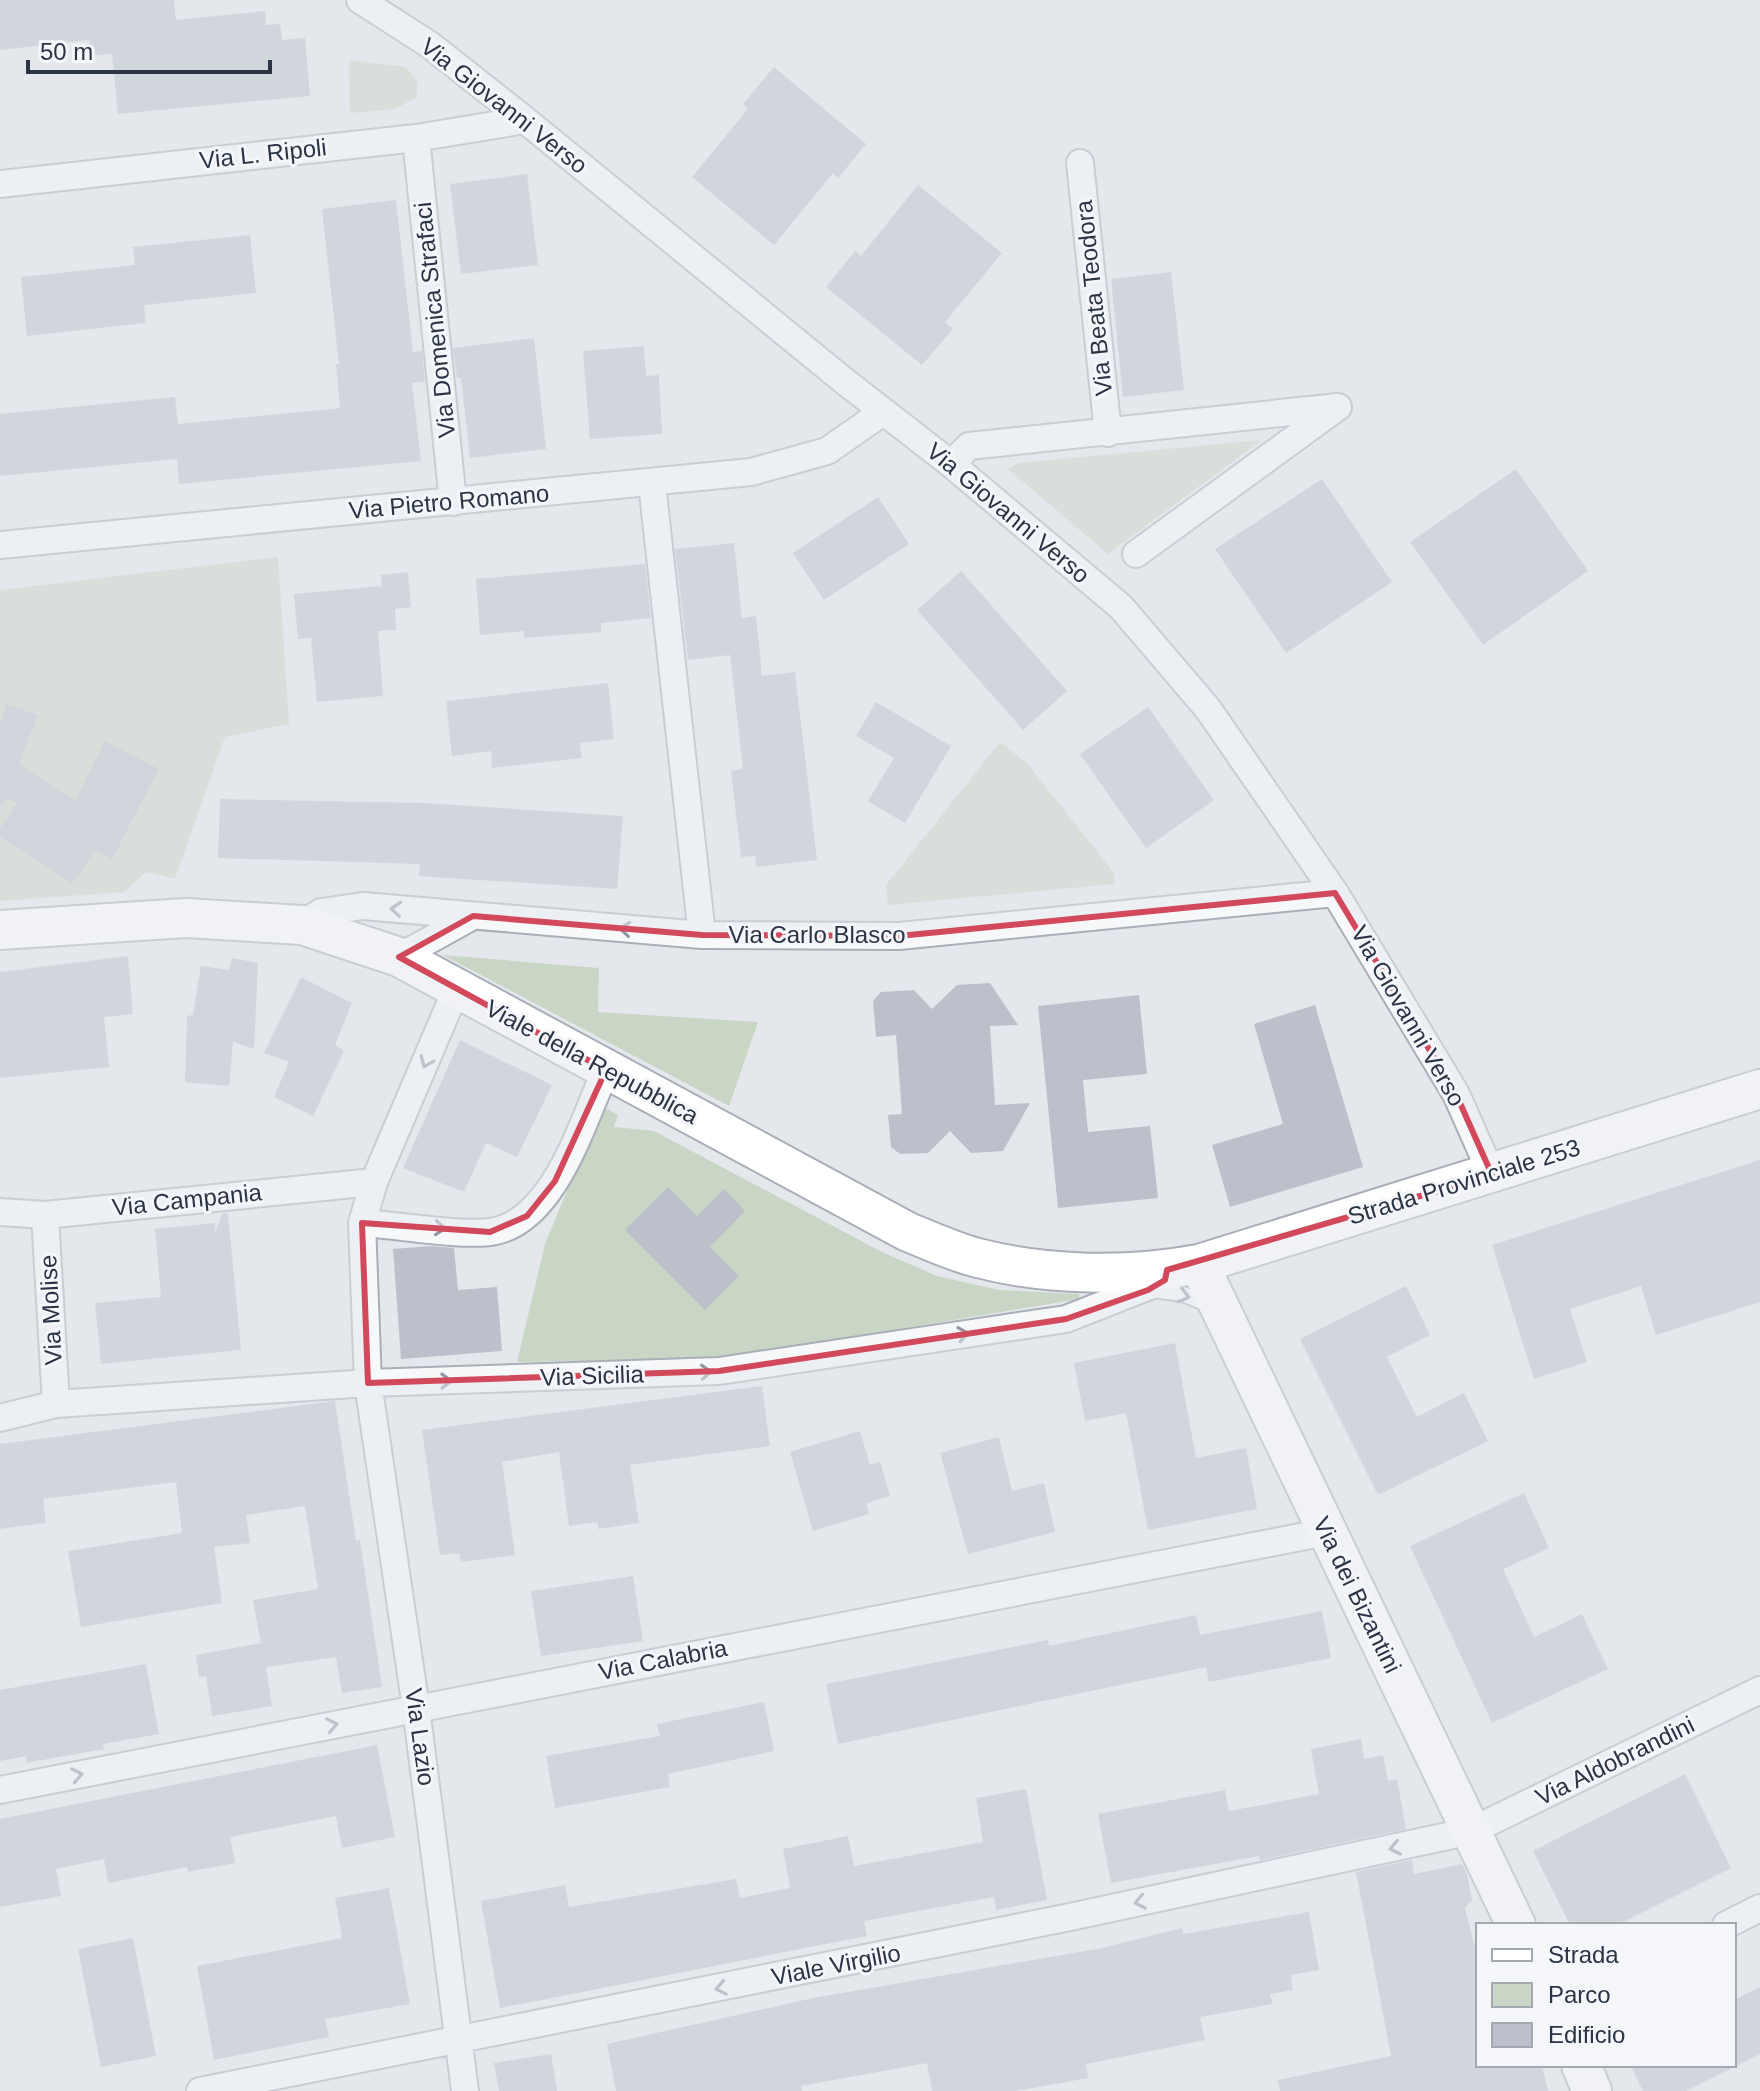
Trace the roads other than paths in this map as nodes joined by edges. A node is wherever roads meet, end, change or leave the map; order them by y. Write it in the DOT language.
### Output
graph roads {
  1 [pos="360,0"];
  2 [pos="525,120"];
  3 [pos="416,138"];
  4 [pos="1080,163"];
  5 [pos="0,184"];
  6 [pos="883,412"];
  7 [pos="1108,433"];
  8 [pos="951,464"];
  9 [pos="652,484"];
  10 [pos="453,502"];
  11 [pos="0,545"];
  12 [pos="1136,554"];
  13 [pos="1335,893"];
  14 [pos="473,916"];
  15 [pos="302,925"];
  16 [pos="0,930"];
  17 [pos="702,935"];
  18 [pos="399,957"];
  19 [pos="456,990"];
  20 [pos="606,1070"];
  21 [pos="1760,1089"];
  22 [pos="1492,1175"];
  23 [pos="374,1182"];
  24 [pos="0,1212"];
  25 [pos="45,1215"];
  26 [pos="362,1223"];
  27 [pos="1171,1275"];
  28 [pos="1219,1309"];
  29 [pos="368,1383"];
  30 [pos="56,1404"];
  31 [pos="0,1418"];
  32 [pos="1326,1532"];
  33 [pos="1760,1690"];
  34 [pos="416,1708"];
  35 [pos="0,1790"];
  36 [pos="1471,1831"];
  37 [pos="1760,1908"];
  38 [pos="1515,1923"];
  39 [pos="1730,1923"];
  40 [pos="459,2042"];
  41 [pos="1582,2067"];
  42 [pos="200,2091"];
  43 [pos="465,2091"];
  44 [pos="1592,2091"];
  1 -- 2 [label="street, Via Giovanni Verso"];
  2 -- 3 [label="street, Via L. Ripoli"];
  2 -- 6 [label="street, Via Giovanni Verso"];
  3 -- 5 [label="street, Via L. Ripoli"];
  3 -- 10 [label="street, Via Domenica Strafaci"];
  4 -- 7 [label="street, Via Beata Teodora"];
  6 -- 8 [label="street, Via Giovanni Verso"];
  6 -- 9 [label="street, Via Pietro Romano"];
  7 -- 8 [label="street"];
  7 -- 12 [label="street"];
  8 -- 13 [label="street, Via Giovanni Verso"];
  9 -- 10 [label="street, Via Pietro Romano"];
  9 -- 17 [label="street"];
  10 -- 11 [label="street, Via Pietro Romano"];
  13 -- 17 [label="street, Via Carlo Blasco"];
  13 -- 22 [label="street, Via Giovanni Verso"];
  14 -- 15 [label="street, Via Carlo Blasco, one-way"];
  17 -- 14 [label="street, Via Carlo Blasco, one-way"];
  14 -- 18 [label="street"];
  15 -- 16 [label="main road, Viale della Repubblica"];
  15 -- 18 [label="main road, Viale della Repubblica"];
  18 -- 19 [label="main road, Viale della Repubblica"];
  19 -- 20 [label="main road, Viale della Repubblica"];
  19 -- 23 [label="street, Via Lazio, one-way"];
  26 -- 20 [label="street, one-way"];
  20 -- 27 [label="main road, Viale della Repubblica"];
  21 -- 22 [label="main road, Strada Provinciale 253"];
  22 -- 27 [label="main road, Strada Provinciale 253"];
  23 -- 25 [label="street, Via Campania"];
  23 -- 26 [label="street, Via Lazio"];
  24 -- 25 [label="street, Via Campania"];
  25 -- 30 [label="street, Via Molise"];
  26 -- 29 [label="street, Via Lazio"];
  27 -- 28 [label="main road, Via dei Bizantini"];
  27 -- 28 [label="lane, one-way"];
  29 -- 27 [label="street, Via Sicilia, one-way"];
  28 -- 32 [label="main road, Via dei Bizantini"];
  29 -- 30 [label="street, Via Sicilia"];
  29 -- 34 [label="street, Via Lazio"];
  30 -- 31 [label="street, Via Sicilia"];
  32 -- 34 [label="street, Via Calabria"];
  32 -- 36 [label="main road, Via dei Bizantini"];
  33 -- 36 [label="street, Via Aldobrandini"];
  35 -- 34 [label="street, Via Calabria, one-way"];
  34 -- 40 [label="street, Via Lazio"];
  36 -- 38 [label="main road, Via dei Bizantini"];
  36 -- 40 [label="street, Viale Virgilio, one-way"];
  37 -- 39 [label="street"];
  40 -- 42 [label="street, Viale Virgilio"];
  40 -- 43 [label="street, Via Lazio"];
  41 -- 44 [label="main road"];
}
